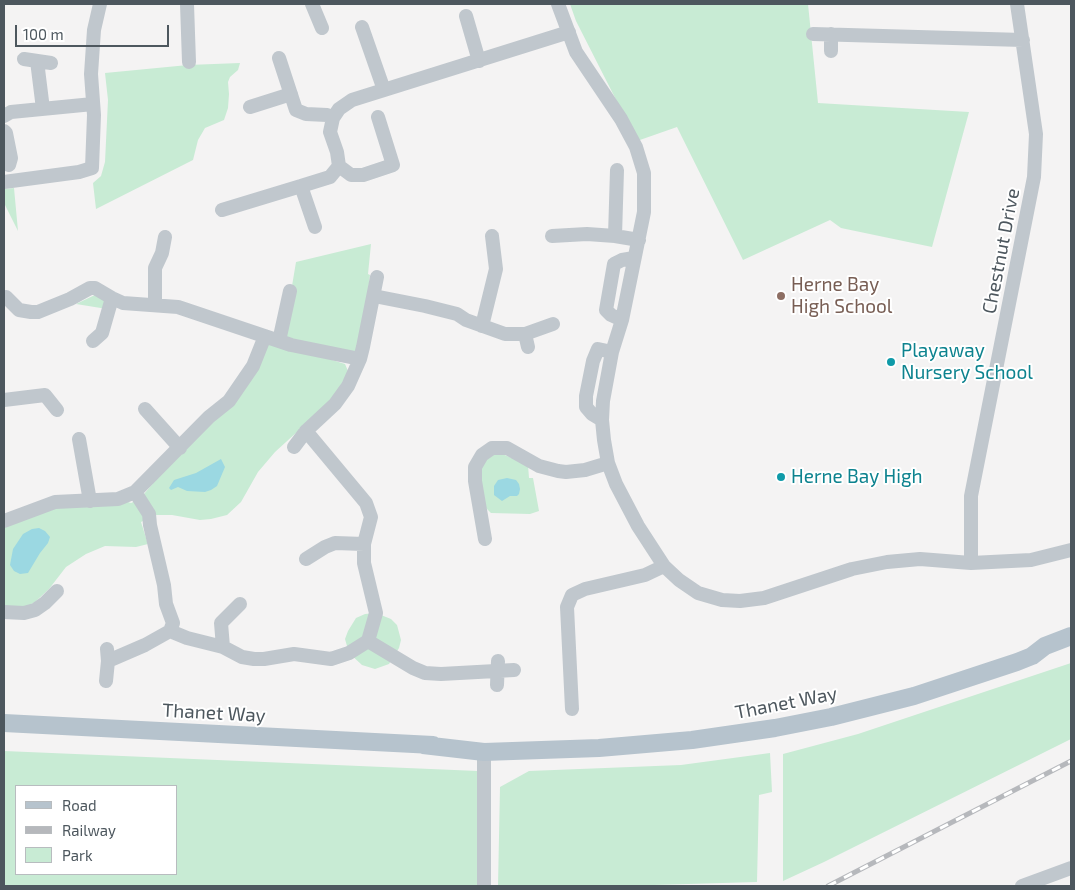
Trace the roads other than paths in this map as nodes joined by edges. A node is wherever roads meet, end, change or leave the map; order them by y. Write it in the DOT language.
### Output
graph roads {
  1 [pos="100,4"];
  2 [pos="187,4"];
  3 [pos="312,4"];
  4 [pos="558,4"];
  5 [pos="1017,4"];
  6 [pos="466,16"];
  7 [pos="362,27"];
  8 [pos="322,28"];
  9 [pos="568,32"];
  10 [pos="813,34"];
  11 [pos="831,34"];
  12 [pos="1023,40"];
  13 [pos="831,51"];
  14 [pos="279,58"];
  15 [pos="479,60"];
  16 [pos="37,61"];
  17 [pos="189,62"];
  18 [pos="384,90"];
  19 [pos="291,94"];
  20 [pos="93,104"];
  21 [pos="250,107"];
  22 [pos="44,109"];
  23 [pos="4,116"];
  24 [pos="378,117"];
  25 [pos="333,118"];
  26 [pos="4,131"];
  27 [pos="9,166"];
  28 [pos="339,166"];
  29 [pos="618,170"];
  30 [pos="4,182"];
  31 [pos="301,186"];
  32 [pos="222,210"];
  33 [pos="315,227"];
  34 [pos="492,236"];
  35 [pos="552,236"];
  36 [pos="615,236"];
  37 [pos="165,237"];
  38 [pos="639,240"];
  39 [pos="88,275"];
  40 [pos="377,277"];
  41 [pos="95,288"];
  42 [pos="290,291"];
  43 [pos="374,296"];
  44 [pos="6,297"];
  45 [pos="112,298"];
  46 [pos="155,304"];
  47 [pos="553,324"];
  48 [pos="482,326"];
  49 [pos="272,339"];
  50 [pos="93,342"];
  51 [pos="360,359"];
  52 [pos="4,400"];
  53 [pos="146,409"];
  54 [pos="57,410"];
  55 [pos="306,431"];
  56 [pos="79,438"];
  57 [pos="294,447"];
  58 [pos="180,448"];
  59 [pos="608,463"];
  60 [pos="136,492"];
  61 [pos="90,501"];
  62 [pos="4,521"];
  63 [pos="485,539"];
  64 [pos="364,544"];
  65 [pos="1071,550"];
  66 [pos="306,559"];
  67 [pos="972,563"];
  68 [pos="664,566"];
  69 [pos="57,590"];
  70 [pos="240,604"];
  71 [pos="4,612"];
  72 [pos="170,631"];
  73 [pos="1071,636"];
  74 [pos="368,641"];
  75 [pos="223,647"];
  76 [pos="1071,647"];
  77 [pos="1032,656"];
  78 [pos="514,670"];
  79 [pos="106,681"];
  80 [pos="572,709"];
  81 [pos="4,723"];
  82 [pos="423,745"];
  83 [pos="540,750"];
  84 [pos="484,752"];
  85 [pos="1071,868"];
  86 [pos="484,886"];
  87 [pos="1022,886"];
  1 -- 20 [label="street"];
  2 -- 17 [label="street"];
  3 -- 8 [label="street"];
  4 -- 9 [label="street"];
  5 -- 12 [label="street, Chestnut Drive"];
  6 -- 15 [label="street"];
  7 -- 18 [label="street"];
  9 -- 15 [label="street"];
  9 -- 38 [label="street"];
  10 -- 11 [label="street"];
  11 -- 12 [label="street"];
  11 -- 13 [label="street"];
  12 -- 67 [label="street, Chestnut Drive"];
  14 -- 19 [label="street"];
  15 -- 18 [label="street"];
  16 -- 22 [label="street"];
  18 -- 25 [label="street"];
  19 -- 21 [label="street"];
  19 -- 25 [label="street"];
  20 -- 22 [label="street"];
  20 -- 30 [label="street"];
  22 -- 23 [label="street"];
  24 -- 28 [label="street"];
  25 -- 28 [label="street"];
  26 -- 27 [label="street"];
  28 -- 31 [label="street"];
  29 -- 36 [label="street"];
  31 -- 32 [label="street"];
  31 -- 33 [label="street"];
  34 -- 48 [label="street"];
  35 -- 36 [label="street"];
  36 -- 38 [label="street"];
  37 -- 46 [label="street"];
  38 -- 59 [label="street"];
  39 -- 41 [label="street"];
  40 -- 43 [label="street"];
  41 -- 44 [label="street"];
  41 -- 45 [label="street"];
  42 -- 49 [label="street"];
  43 -- 48 [label="street"];
  43 -- 51 [label="street"];
  45 -- 46 [label="street"];
  45 -- 50 [label="street"];
  46 -- 49 [label="street"];
  47 -- 48 [label="street"];
  49 -- 51 [label="street"];
  49 -- 58 [label="street"];
  51 -- 55 [label="street"];
  52 -- 54 [label="street"];
  53 -- 58 [label="street"];
  55 -- 57 [label="street"];
  55 -- 64 [label="street"];
  56 -- 61 [label="street"];
  58 -- 60 [label="street"];
  59 -- 63 [label="street"];
  59 -- 68 [label="street"];
  60 -- 61 [label="street"];
  60 -- 72 [label="street"];
  61 -- 62 [label="street"];
  64 -- 66 [label="street"];
  64 -- 74 [label="street"];
  65 -- 67 [label="street"];
  67 -- 68 [label="street"];
  68 -- 80 [label="street"];
  69 -- 71 [label="street"];
  70 -- 75 [label="street"];
  72 -- 75 [label="street"];
  72 -- 79 [label="street"];
  73 -- 77 [label="main road, Thanet Way"];
  74 -- 75 [label="street"];
  74 -- 78 [label="street"];
  76 -- 77 [label="main road, Thanet Way"];
  77 -- 83 [label="main road, Thanet Way"];
  81 -- 82 [label="main road, Thanet Way"];
  82 -- 83 [label="main road, Thanet Way"];
  82 -- 84 [label="main road, Thanet Way"];
  83 -- 84 [label="main road, Thanet Way"];
  84 -- 86 [label="street"];
  85 -- 87 [label="street"];
}
